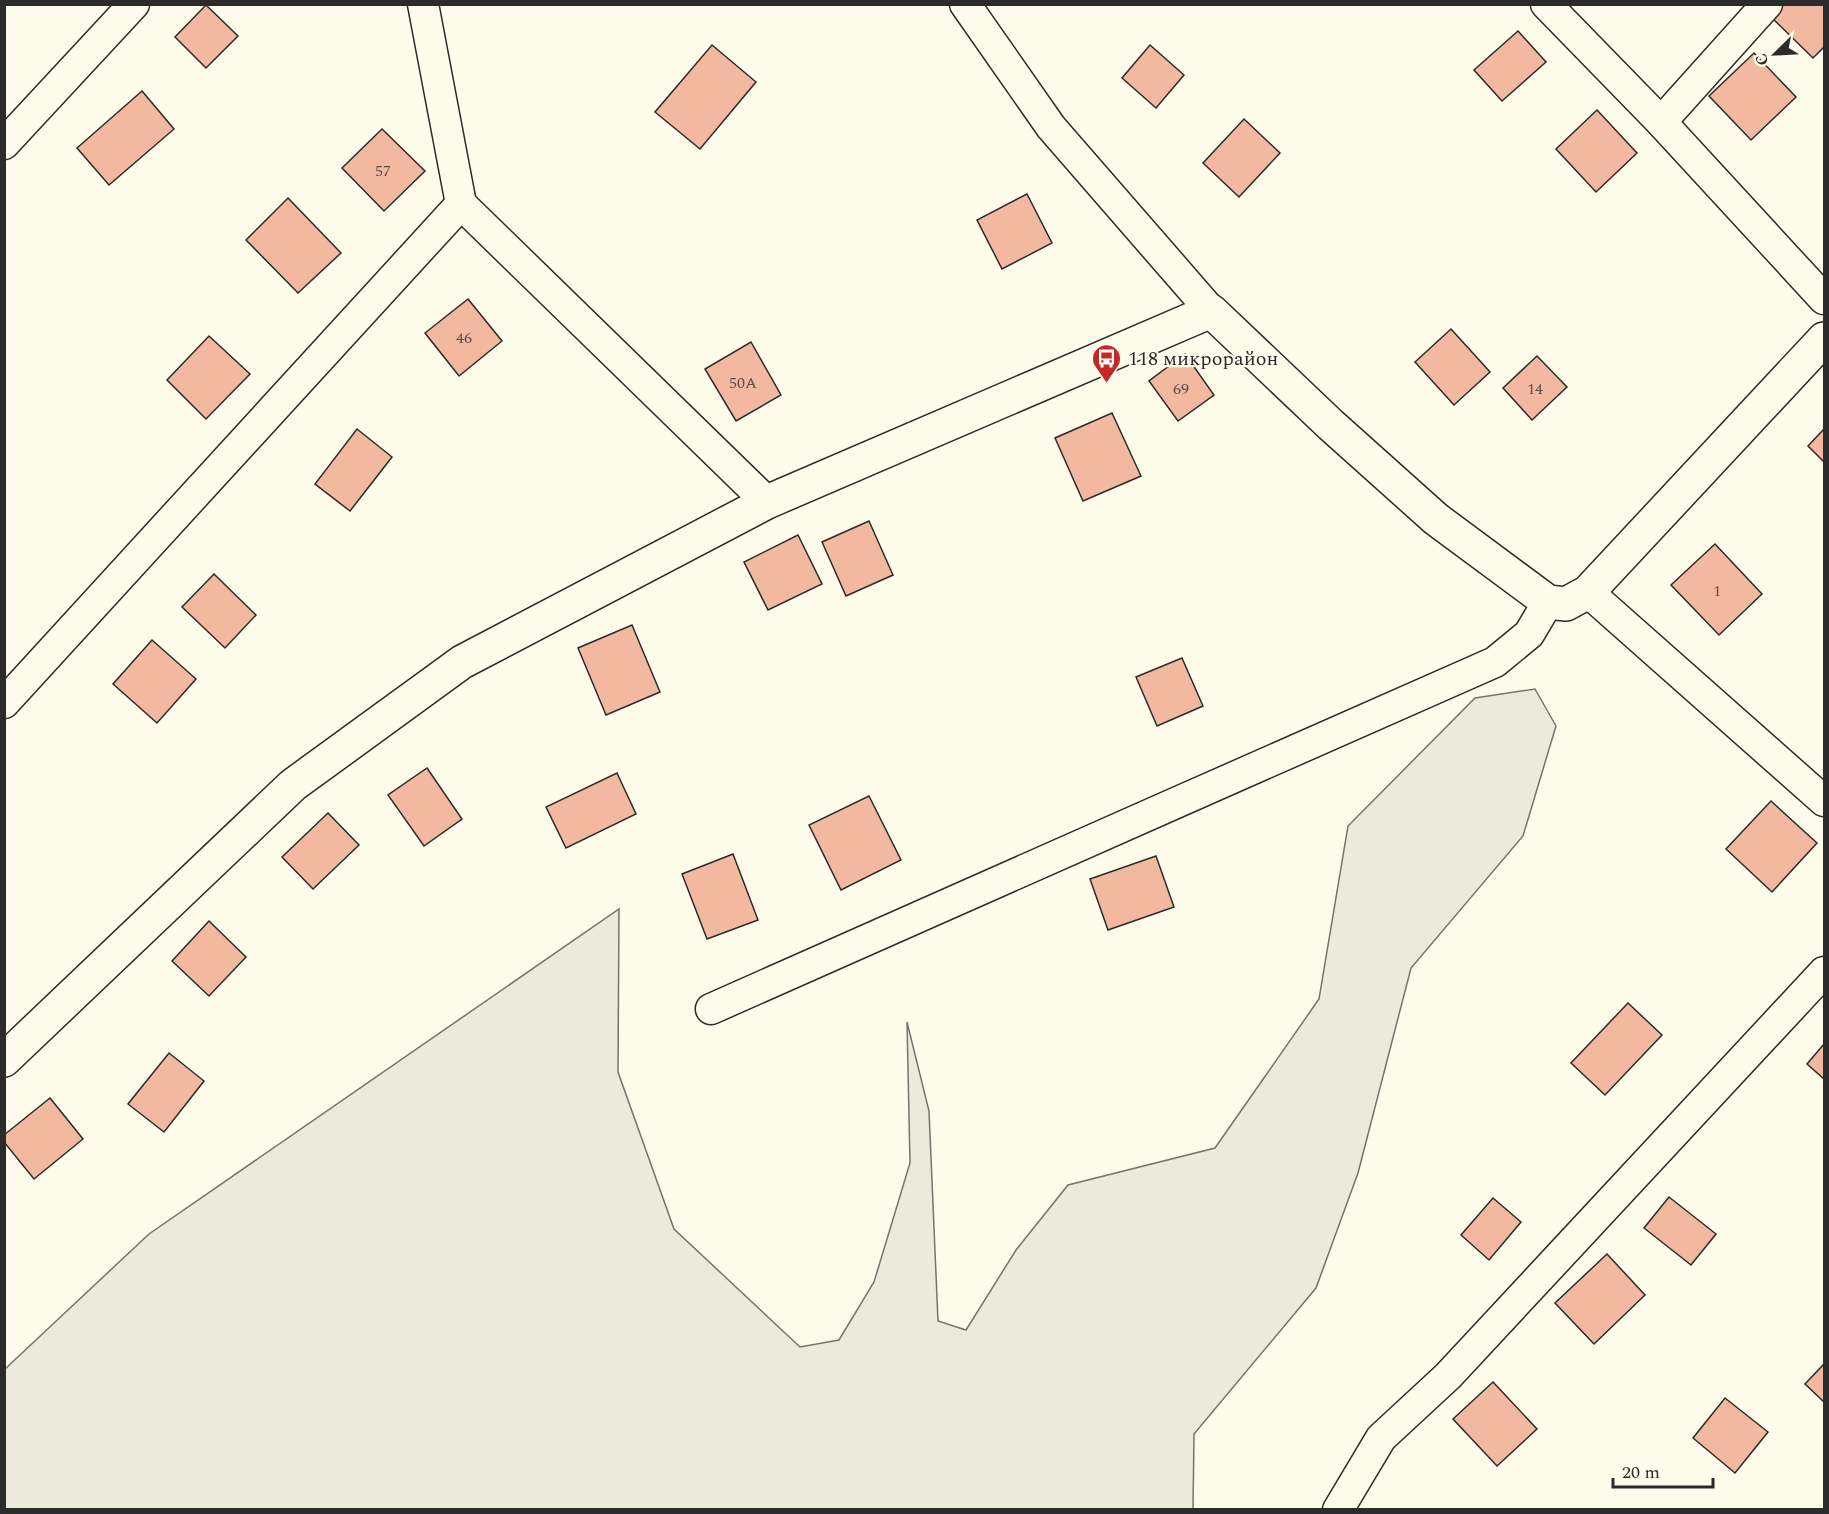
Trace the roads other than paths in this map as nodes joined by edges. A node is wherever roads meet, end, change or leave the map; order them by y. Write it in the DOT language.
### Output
graph roads {
  1 [pos="134,4"];
  2 [pos="423,4"];
  3 [pos="965,4"];
  4 [pos="1546,4"];
  5 [pos="1767,4"];
  6 [pos="1661,122"];
  7 [pos="4,144"];
  8 [pos="461,204"];
  9 [pos="1824,299"];
  10 [pos="1211,311"];
  11 [pos="1824,339"];
  12 [pos="767,501"];
  13 [pos="1588,592"];
  14 [pos="1548,602"];
  15 [pos="4,703"];
  16 [pos="1824,801"];
  17 [pos="1824,972"];
  18 [pos="711,1009"];
  19 [pos="4,1060"];
  20 [pos="1338,1509"];
  1 -- 7 [label="street"];
  2 -- 8 [label="street"];
  3 -- 10 [label="street"];
  4 -- 6 [label="street"];
  5 -- 6 [label="street"];
  6 -- 9 [label="street"];
  8 -- 12 [label="street"];
  8 -- 15 [label="street"];
  10 -- 12 [label="street"];
  10 -- 14 [label="street"];
  11 -- 13 [label="street"];
  12 -- 19 [label="street"];
  13 -- 14 [label="street"];
  13 -- 16 [label="street"];
  14 -- 18 [label="street"];
  17 -- 20 [label="street"];
}
